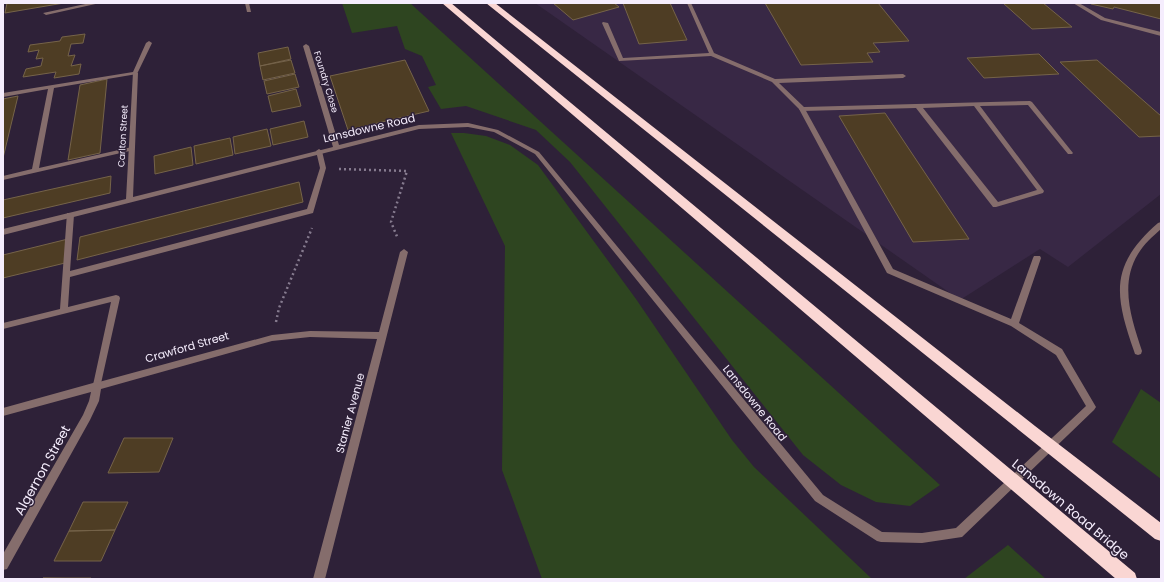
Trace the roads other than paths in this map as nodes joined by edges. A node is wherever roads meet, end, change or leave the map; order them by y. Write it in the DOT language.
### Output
graph roads {
  1 [pos="98,3"];
  2 [pos="247,3"];
  3 [pos="446,3"];
  4 [pos="490,3"];
  5 [pos="690,3"];
  6 [pos="1075,3"];
  7 [pos="248,11"];
  8 [pos="46,13"];
  9 [pos="605,22"];
  10 [pos="1161,34"];
  11 [pos="149,43"];
  12 [pos="306,46"];
  13 [pos="712,54"];
  14 [pos="135,73"];
  15 [pos="903,76"];
  16 [pos="774,81"];
  17 [pos="51,88"];
  18 [pos="3,96"];
  19 [pos="976,104"];
  20 [pos="918,106"];
  21 [pos="802,109"];
  22 [pos="336,147"];
  23 [pos="132,149"];
  24 [pos="319,151"];
  25 [pos="1070,153"];
  26 [pos="35,171"];
  27 [pos="3,178"];
  28 [pos="129,201"];
  29 [pos="70,215"];
  30 [pos="1161,226"];
  31 [pos="3,232"];
  32 [pos="404,252"];
  33 [pos="1036,258"];
  34 [pos="66,275"];
  35 [pos="64,310"];
  36 [pos="1014,324"];
  37 [pos="3,326"];
  38 [pos="382,336"];
  39 [pos="1138,351"];
  40 [pos="97,385"];
  41 [pos="3,412"];
  42 [pos="1161,533"];
  43 [pos="3,565"];
  44 [pos="1128,578"];
  45 [pos="319,579"];
  1 -- 8 [label="street"];
  2 -- 7 [label="street"];
  3 -- 44 [label="highway, Lansdown Road Bridge"];
  4 -- 42 [label="highway"];
  5 -- 13 [label="street"];
  6 -- 10 [label="street"];
  9 -- 13 [label="street"];
  11 -- 14 [label="street"];
  12 -- 22 [label="street, Foundry Close"];
  13 -- 16 [label="street"];
  14 -- 17 [label="street"];
  14 -- 23 [label="street, Carlton Street"];
  15 -- 16 [label="street"];
  16 -- 21 [label="street, Lansdowne Road"];
  17 -- 18 [label="street"];
  17 -- 26 [label="street"];
  19 -- 20 [label="street"];
  19 -- 20 [label="street"];
  19 -- 25 [label="street"];
  20 -- 21 [label="street"];
  21 -- 36 [label="street, Lansdowne Road"];
  22 -- 24 [label="street, Lansdowne Road"];
  22 -- 36 [label="street, Lansdowne Road"];
  23 -- 26 [label="street"];
  23 -- 28 [label="street, Carlton Street"];
  24 -- 28 [label="street, Lansdowne Road"];
  24 -- 34 [label="street"];
  26 -- 27 [label="street"];
  28 -- 29 [label="street, Lansdowne Road"];
  29 -- 31 [label="street, Lansdowne Road"];
  29 -- 34 [label="street"];
  30 -- 39 [label="street"];
  32 -- 38 [label="street, Stanier Avenue"];
  33 -- 36 [label="street"];
  34 -- 35 [label="street"];
  35 -- 37 [label="street"];
  35 -- 40 [label="street, Algernon Street"];
  38 -- 40 [label="street, Crawford Street"];
  38 -- 45 [label="street, Stanier Avenue"];
  40 -- 41 [label="street, Crawford Street"];
  40 -- 43 [label="street, Algernon Street"];
}
